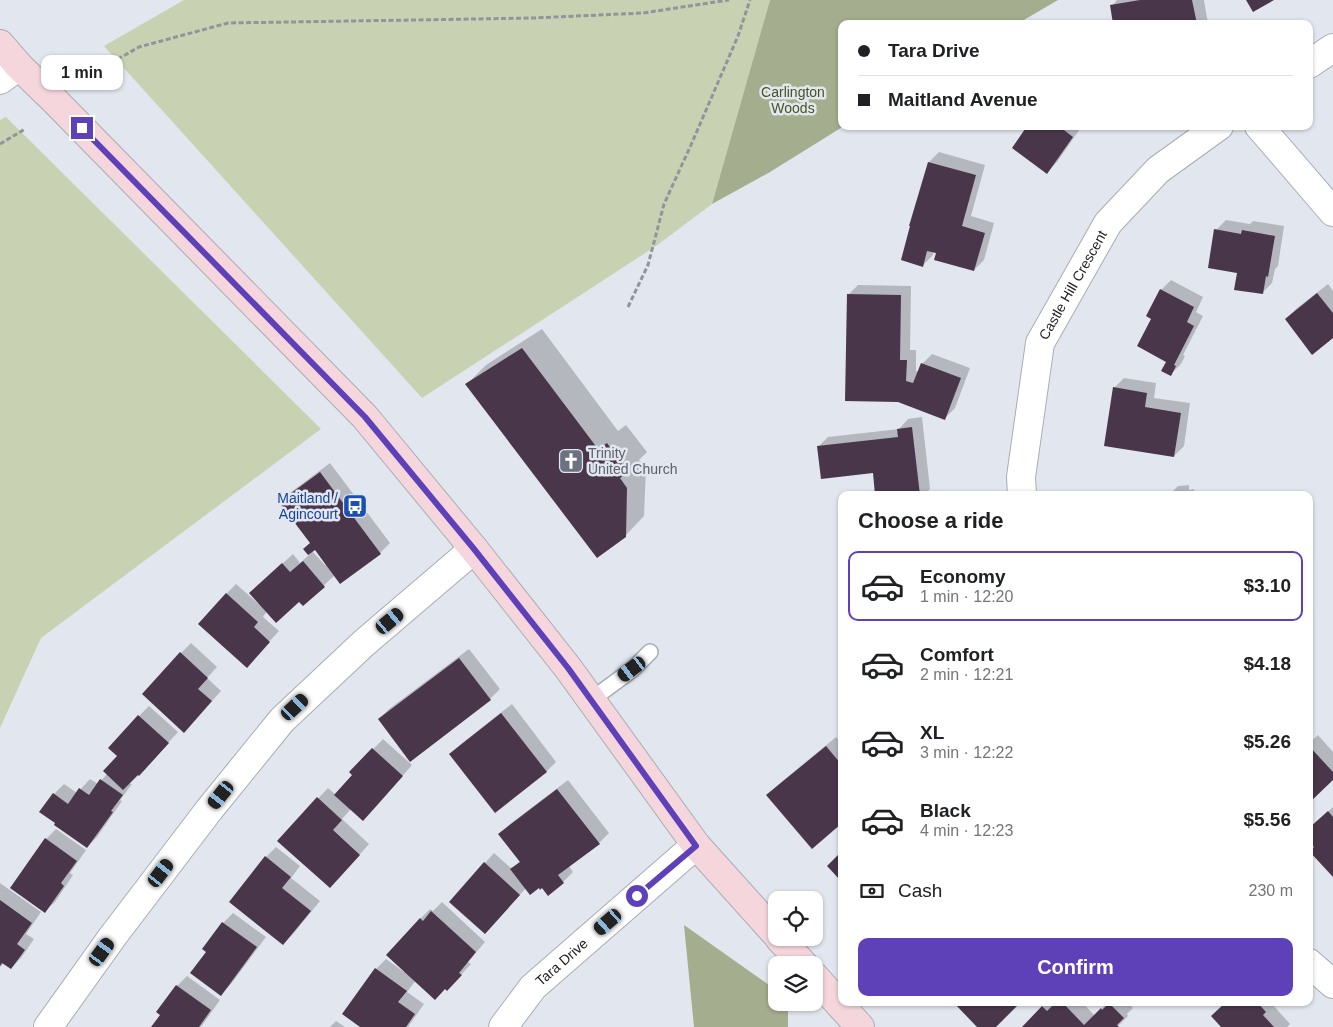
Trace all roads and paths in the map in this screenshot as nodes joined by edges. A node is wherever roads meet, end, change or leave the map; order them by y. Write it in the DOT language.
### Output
graph roads {
  1 [pos="729,0"];
  2 [pos="750,0"];
  3 [pos="0,44"];
  4 [pos="1333,48"];
  5 [pos="1313,61"];
  6 [pos="111,63"];
  7 [pos="10,73"];
  8 [pos="25,129"];
  9 [pos="1213,130"];
  10 [pos="1262,130"];
  11 [pos="0,144"];
  12 [pos="1333,212"];
  13 [pos="628,307"];
  14 [pos="1022,491"];
  15 [pos="474,549"];
  16 [pos="650,652"];
  17 [pos="591,700"];
  18 [pos="696,846"];
  19 [pos="768,925"];
  20 [pos="786,946"];
  21 [pos="796,956"];
  22 [pos="1313,966"];
  23 [pos="1333,984"];
  24 [pos="823,986"];
  25 [pos="838,1003"];
  26 [pos="841,1006"];
  27 [pos="48,1027"];
  28 [pos="503,1027"];
  29 [pos="860,1027"];
  1 -- 6 [label="path"];
  2 -- 13 [label="path"];
  3 -- 7 [label="main road"];
  4 -- 5 [label="street"];
  7 -- 15 [label="main road"];
  8 -- 11 [label="path"];
  9 -- 14 [label="street, Castle Hill Crescent"];
  10 -- 12 [label="street"];
  15 -- 17 [label="main road"];
  15 -- 27 [label="street"];
  16 -- 17 [label="lane"];
  17 -- 18 [label="main road"];
  18 -- 19 [label="main road"];
  18 -- 28 [label="street, Tara Drive"];
  20 -- 21 [label="main road"];
  22 -- 23 [label="street"];
  24 -- 25 [label="main road"];
  26 -- 29 [label="main road"];
}
